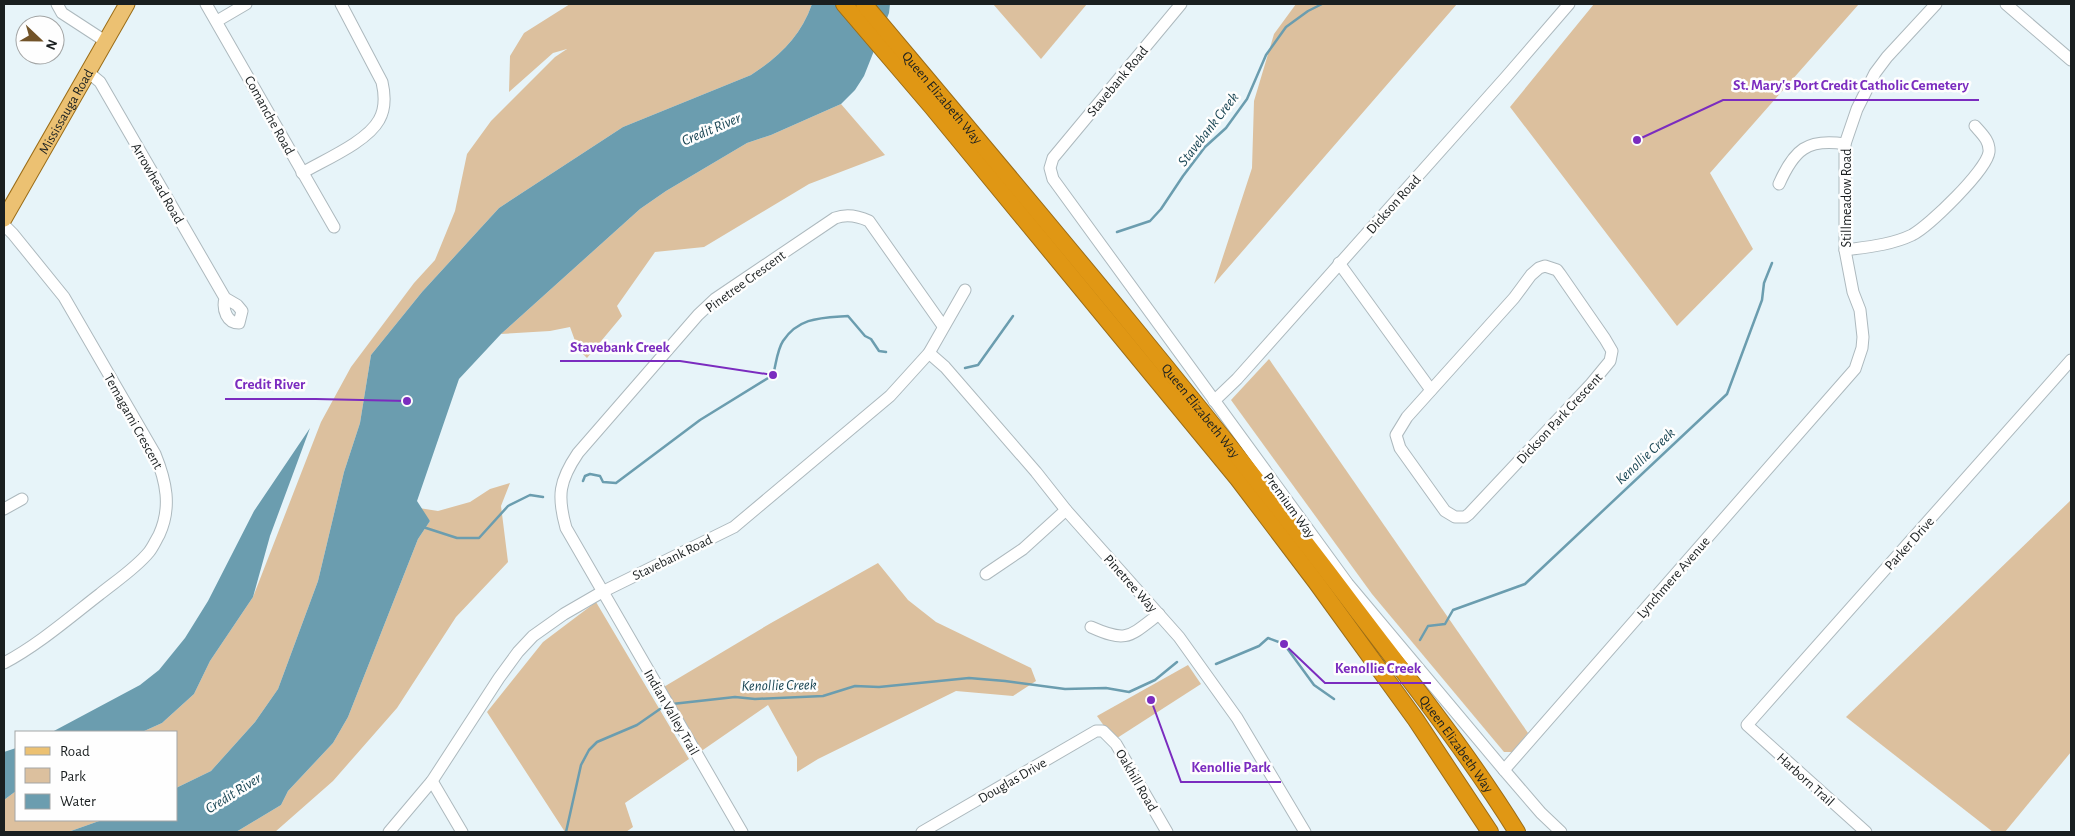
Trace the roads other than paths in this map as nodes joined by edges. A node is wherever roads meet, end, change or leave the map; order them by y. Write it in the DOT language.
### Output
graph roads {
  1 [pos="57,4"];
  2 [pos="128,4"];
  3 [pos="206,4"];
  4 [pos="246,4"];
  5 [pos="342,4"];
  6 [pos="844,4"];
  7 [pos="864,4"];
  8 [pos="1181,4"];
  9 [pos="1569,4"];
  10 [pos="1936,4"];
  11 [pos="2006,4"];
  12 [pos="217,21"];
  13 [pos="105,41"];
  14 [pos="2071,60"];
  15 [pos="88,72"];
  16 [pos="937,102"];
  17 [pos="1975,126"];
  18 [pos="1845,144"];
  19 [pos="1053,158"];
  20 [pos="302,172"];
  21 [pos="1779,184"];
  22 [pos="4,219"];
  23 [pos="4,226"];
  24 [pos="334,227"];
  25 [pos="1845,250"];
  26 [pos="1339,263"];
  27 [pos="965,290"];
  28 [pos="225,298"];
  29 [pos="943,326"];
  30 [pos="929,353"];
  31 [pos="2071,360"];
  32 [pos="1842,384"];
  33 [pos="1431,390"];
  34 [pos="1214,401"];
  35 [pos="22,499"];
  36 [pos="4,509"];
  37 [pos="1066,510"];
  38 [pos="986,574"];
  39 [pos="602,592"];
  40 [pos="1159,614"];
  41 [pos="1091,627"];
  42 [pos="4,664"];
  43 [pos="1747,726"];
  44 [pos="1103,731"];
  45 [pos="1504,770"];
  46 [pos="432,781"];
  47 [pos="389,832"];
  48 [pos="462,832"];
  49 [pos="742,832"];
  50 [pos="922,832"];
  51 [pos="1167,832"];
  52 [pos="1305,832"];
  53 [pos="1490,832"];
  54 [pos="1517,832"];
  55 [pos="1561,832"];
  56 [pos="1866,832"];
  1 -- 13 [label="street"];
  2 -- 13 [label="main road, Mississauga Road"];
  3 -- 12 [label="street, Comanche Road"];
  4 -- 12 [label="street"];
  5 -- 20 [label="street"];
  6 -- 16 [label="highway, Queen Elizabeth Way"];
  7 -- 16 [label="highway, Queen Elizabeth Way"];
  8 -- 19 [label="street, Stavebank Road"];
  9 -- 26 [label="street, Dickson Road"];
  10 -- 18 [label="street, Stillmeadow Road"];
  11 -- 14 [label="street"];
  12 -- 20 [label="street, Comanche Road"];
  13 -- 15 [label="main road, Mississauga Road"];
  15 -- 22 [label="main road, Mississauga Road"];
  15 -- 28 [label="street, Arrowhead Road"];
  16 -- 53 [label="highway, Queen Elizabeth Way"];
  16 -- 54 [label="highway, Queen Elizabeth Way"];
  17 -- 25 [label="street"];
  18 -- 21 [label="street"];
  18 -- 25 [label="street, Stillmeadow Road"];
  19 -- 34 [label="street, Premium Way"];
  20 -- 24 [label="street, Comanche Road"];
  23 -- 42 [label="street, Temagami Crescent"];
  25 -- 32 [label="street, Stillmeadow Road"];
  26 -- 33 [label="street"];
  26 -- 34 [label="street, Dickson Road"];
  27 -- 29 [label="street, Stavebank Road"];
  29 -- 30 [label="street, Stavebank Road"];
  29 -- 39 [label="street, Pinetree Crescent"];
  30 -- 37 [label="street, Pinetree Way"];
  30 -- 39 [label="street, Stavebank Road"];
  31 -- 43 [label="street, Parker Drive"];
  32 -- 45 [label="street, Lynchmere Avenue"];
  33 -- 33 [label="street, Dickson Park Crescent"];
  34 -- 45 [label="street, Premium Way"];
  35 -- 36 [label="street"];
  37 -- 38 [label="street"];
  37 -- 40 [label="street, Pinetree Way"];
  39 -- 46 [label="street, Stavebank Road"];
  39 -- 49 [label="street, Indian Valley Trail"];
  40 -- 41 [label="street"];
  40 -- 52 [label="street, Pinetree Way"];
  43 -- 56 [label="street, Harborn Trail"];
  44 -- 50 [label="street, Douglas Drive"];
  44 -- 51 [label="street, Oakhill Road"];
  45 -- 55 [label="street, Premium Way"];
  46 -- 47 [label="street, Stavebank Road"];
  46 -- 48 [label="street"];
}
